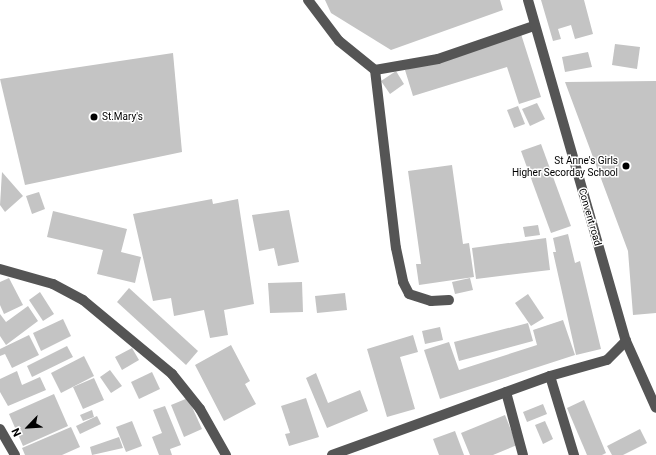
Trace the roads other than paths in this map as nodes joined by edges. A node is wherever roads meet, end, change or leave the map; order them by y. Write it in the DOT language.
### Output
graph roads {
  1 [pos="308,0"];
  2 [pos="528,0"];
  3 [pos="534,26"];
  4 [pos="375,70"];
  5 [pos="0,269"];
  6 [pos="449,300"];
  7 [pos="626,342"];
  8 [pos="550,376"];
  9 [pos="506,392"];
  10 [pos="656,408"];
  11 [pos="0,429"];
  12 [pos="15,455"];
  13 [pos="226,455"];
  14 [pos="332,455"];
  15 [pos="523,455"];
  16 [pos="574,455"];
  1 -- 4 [label="street"];
  2 -- 3 [label="street, Convent road"];
  3 -- 4 [label="street"];
  3 -- 7 [label="street, Convent road"];
  4 -- 6 [label="street"];
  5 -- 13 [label="street"];
  7 -- 8 [label="street"];
  7 -- 10 [label="street, Convent road"];
  8 -- 9 [label="street"];
  8 -- 16 [label="street"];
  9 -- 14 [label="street"];
  9 -- 15 [label="street"];
  11 -- 12 [label="street"];
}
